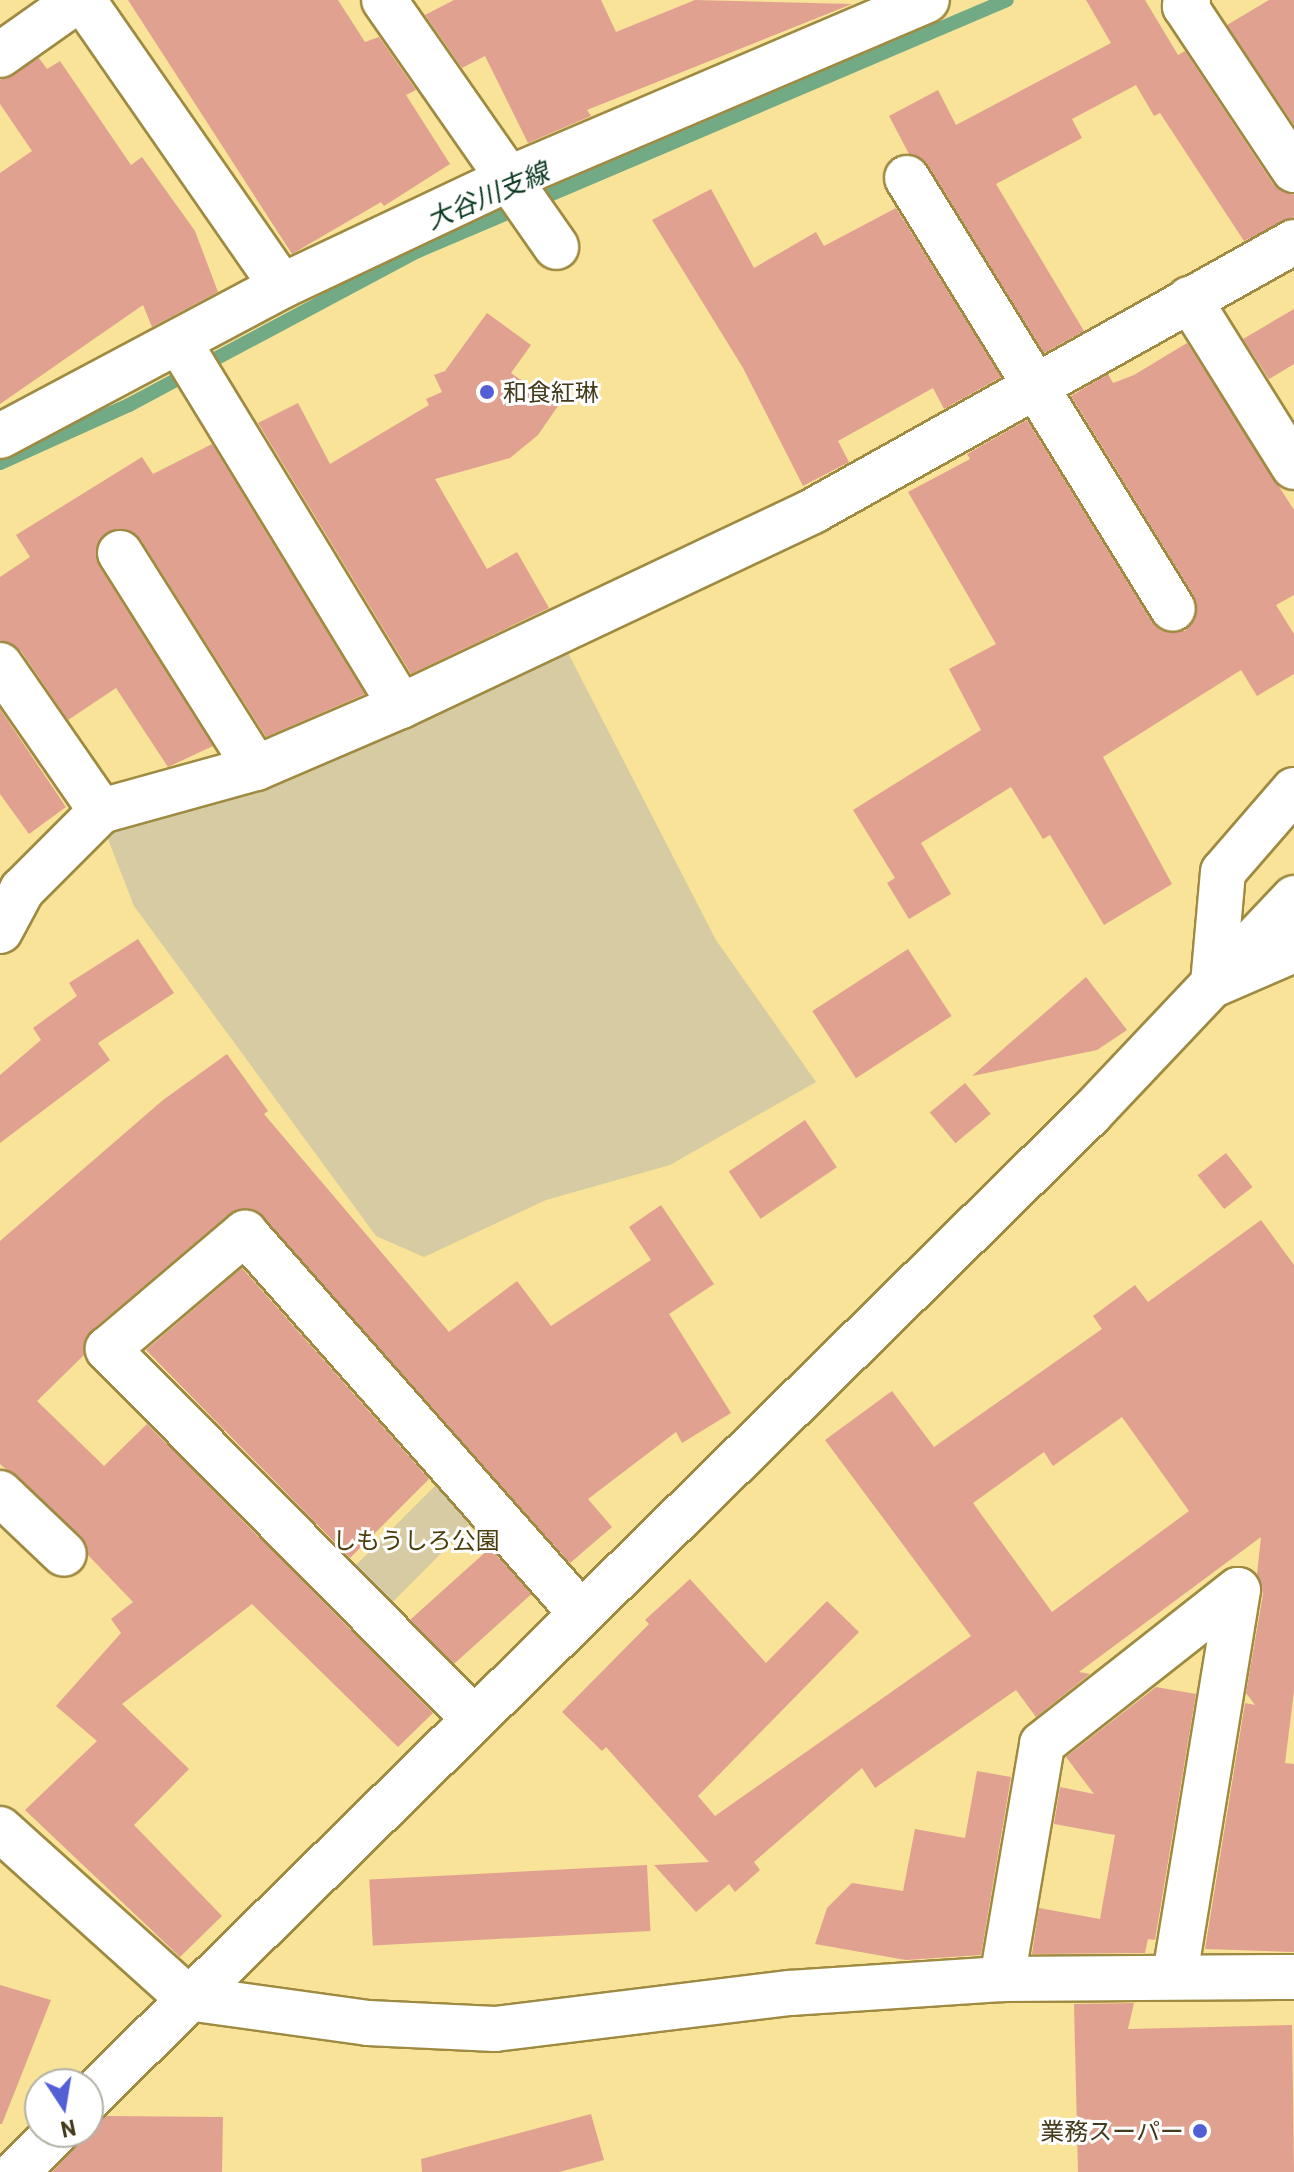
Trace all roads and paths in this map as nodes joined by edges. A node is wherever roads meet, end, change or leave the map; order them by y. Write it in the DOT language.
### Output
graph roads {
  1 [pos="81,0"];
  2 [pos="384,0"];
  3 [pos="927,0"];
  4 [pos="1188,0"];
  5 [pos="0,55"];
  6 [pos="1294,170"];
  7 [pos="510,178"];
  8 [pos="907,178"];
  9 [pos="1294,242"];
  10 [pos="556,247"];
  11 [pos="282,286"];
  12 [pos="1189,299"];
  13 [pos="180,344"];
  14 [pos="1034,389"];
  15 [pos="0,436"];
  16 [pos="1294,467"];
  17 [pos="120,553"];
  18 [pos="1173,609"];
  19 [pos="0,665"];
  20 [pos="401,706"];
  21 [pos="256,768"];
  22 [pos="1294,790"];
  23 [pos="101,811"];
  24 [pos="1294,898"];
  25 [pos="0,931"];
  26 [pos="1294,950"];
  27 [pos="1213,985"];
  28 [pos="0,1493"];
  29 [pos="64,1554"];
  30 [pos="580,1612"];
  31 [pos="472,1717"];
  32 [pos="0,1829"];
  33 [pos="1175,1976"];
  34 [pos="1294,1977"];
  35 [pos="1002,1979"];
  36 [pos="188,1998"];
  37 [pos="104,2083"];
  38 [pos="40,2148"];
  39 [pos="17,2172"];
  1 -- 5 [label="street"];
  1 -- 11 [label="street"];
  2 -- 7 [label="street"];
  3 -- 7 [label="street"];
  4 -- 6 [label="street"];
  7 -- 10 [label="street"];
  7 -- 11 [label="street"];
  8 -- 14 [label="street"];
  9 -- 12 [label="street"];
  11 -- 13 [label="street"];
  12 -- 14 [label="street"];
  12 -- 16 [label="street"];
  13 -- 15 [label="street"];
  13 -- 20 [label="street"];
  14 -- 18 [label="street"];
  14 -- 20 [label="street"];
  17 -- 21 [label="street"];
  19 -- 23 [label="street"];
  20 -- 21 [label="street"];
  21 -- 23 [label="street"];
  22 -- 27 [label="street"];
  23 -- 25 [label="street"];
  24 -- 27 [label="street"];
  26 -- 27 [label="street"];
  27 -- 30 [label="street"];
  28 -- 29 [label="street"];
  30 -- 31 [label="street"];
  30 -- 31 [label="street"];
  31 -- 36 [label="street"];
  32 -- 36 [label="street"];
  33 -- 34 [label="street"];
  33 -- 35 [label="street"];
  33 -- 35 [label="street"];
  35 -- 36 [label="street"];
  36 -- 37 [label="street"];
  38 -- 39 [label="street"];
}
